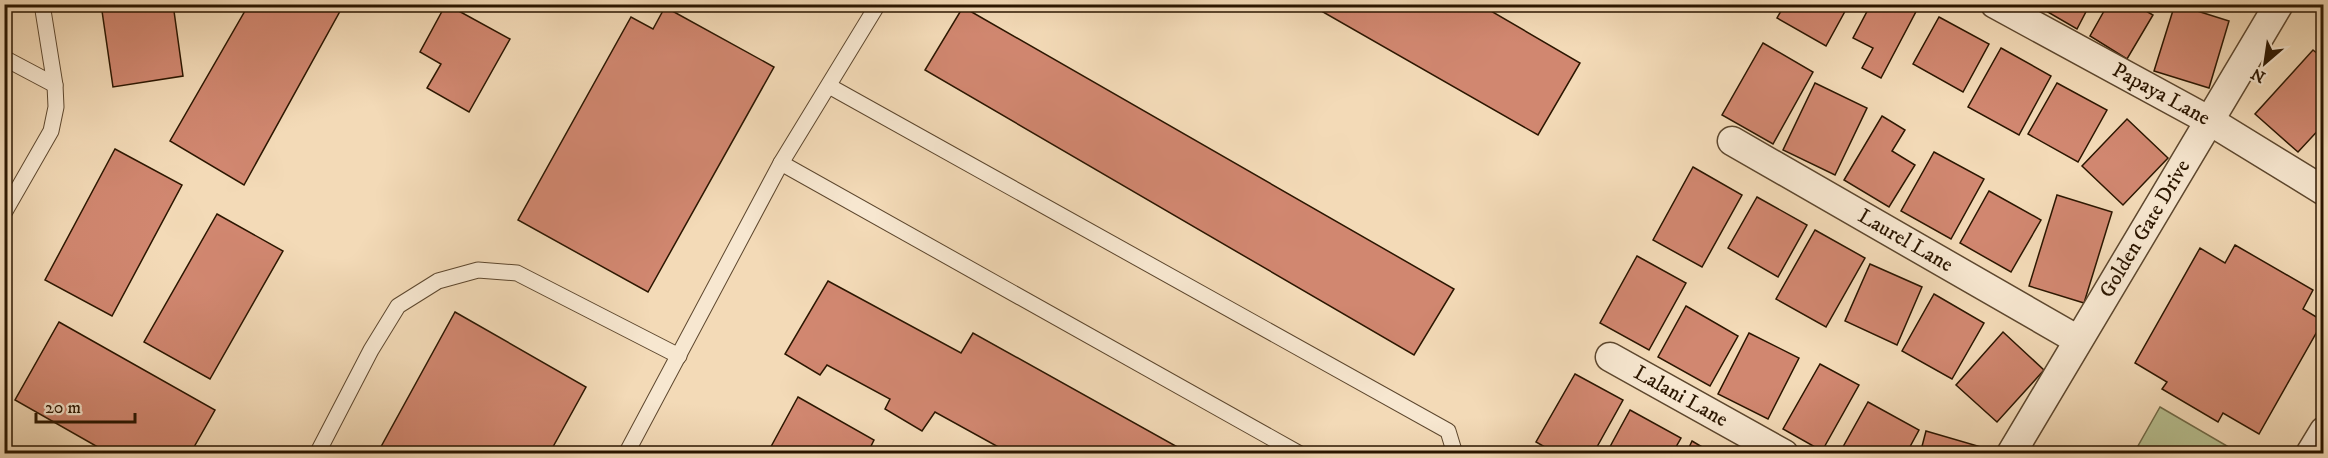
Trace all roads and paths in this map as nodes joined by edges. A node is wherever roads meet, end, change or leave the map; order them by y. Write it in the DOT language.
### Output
graph roads {
  1 [pos="42,4"];
  2 [pos="878,4"];
  3 [pos="1995,4"];
  4 [pos="2279,4"];
  5 [pos="4,58"];
  6 [pos="55,85"];
  7 [pos="829,86"];
  8 [pos="2210,121"];
  9 [pos="1732,141"];
  10 [pos="781,163"];
  11 [pos="2324,191"];
  12 [pos="4,213"];
  13 [pos="2078,340"];
  14 [pos="679,356"];
  15 [pos="1610,357"];
  16 [pos="2324,431"];
  17 [pos="317,453"];
  18 [pos="626,453"];
  19 [pos="1300,453"];
  20 [pos="1455,453"];
  21 [pos="1784,453"];
  22 [pos="2012,453"];
  23 [pos="2310,453"];
  1 -- 6 [label="lane"];
  2 -- 7 [label="lane"];
  3 -- 8 [label="street, Papaya Lane"];
  4 -- 8 [label="street, Golden Gate Drive"];
  5 -- 6 [label="lane"];
  6 -- 12 [label="lane"];
  7 -- 10 [label="lane"];
  7 -- 20 [label="lane"];
  8 -- 11 [label="street, Papaya Lane"];
  8 -- 13 [label="street, Golden Gate Drive"];
  9 -- 13 [label="street, Laurel Lane"];
  10 -- 14 [label="lane"];
  10 -- 19 [label="lane"];
  13 -- 22 [label="street, Golden Gate Drive"];
  14 -- 17 [label="lane"];
  14 -- 18 [label="lane"];
  15 -- 21 [label="street, Lalani Lane"];
  16 -- 23 [label="street"];
}
